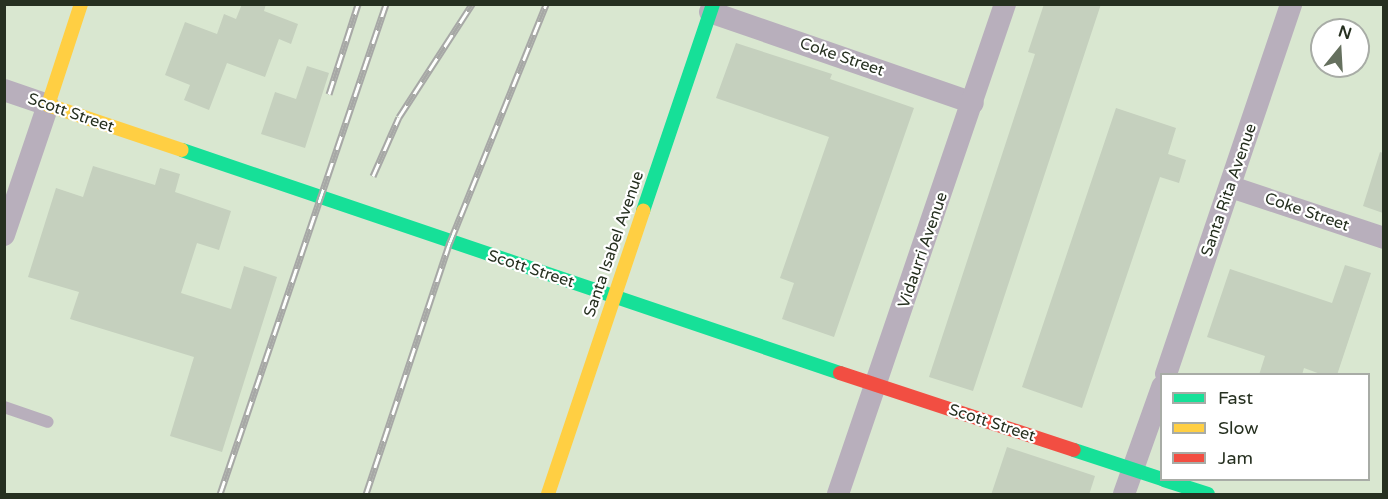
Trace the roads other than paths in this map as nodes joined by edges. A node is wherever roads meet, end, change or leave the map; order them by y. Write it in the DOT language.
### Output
graph roads {
  1 [pos="81,4"];
  2 [pos="1005,4"];
  3 [pos="1291,4"];
  4 [pos="711,8"];
  5 [pos="4,90"];
  6 [pos="973,103"];
  7 [pos="48,105"];
  8 [pos="1231,187"];
  9 [pos="4,235"];
  10 [pos="1383,238"];
  11 [pos="613,297"];
  12 [pos="1167,373"];
  13 [pos="877,386"];
  14 [pos="1160,390"];
  15 [pos="4,407"];
  16 [pos="48,422"];
  17 [pos="1133,469"];
  18 [pos="1160,478"];
  19 [pos="1169,481"];
  20 [pos="548,495"];
  21 [pos="838,495"];
  22 [pos="1124,495"];
  23 [pos="1208,495"];
  1 -- 7 [label="street"];
  2 -- 6 [label="street, Vidaurri Avenue"];
  3 -- 8 [label="street, Santa Rita Avenue"];
  4 -- 6 [label="street, Coke Street"];
  4 -- 11 [label="street, Santa Isabel Avenue"];
  5 -- 7 [label="street, Scott Street"];
  6 -- 13 [label="street, Vidaurri Avenue"];
  7 -- 9 [label="street"];
  7 -- 11 [label="street, Scott Street"];
  8 -- 10 [label="street, Coke Street"];
  8 -- 12 [label="street, Santa Rita Avenue"];
  11 -- 13 [label="street, Scott Street"];
  11 -- 20 [label="street, Santa Isabel Avenue"];
  13 -- 17 [label="street, Scott Street"];
  13 -- 21 [label="street, Vidaurri Avenue"];
  14 -- 17 [label="street"];
  15 -- 16 [label="lane"];
  17 -- 18 [label="street, Scott Street"];
  17 -- 22 [label="street"];
  19 -- 23 [label="street, Scott Street"];
}
